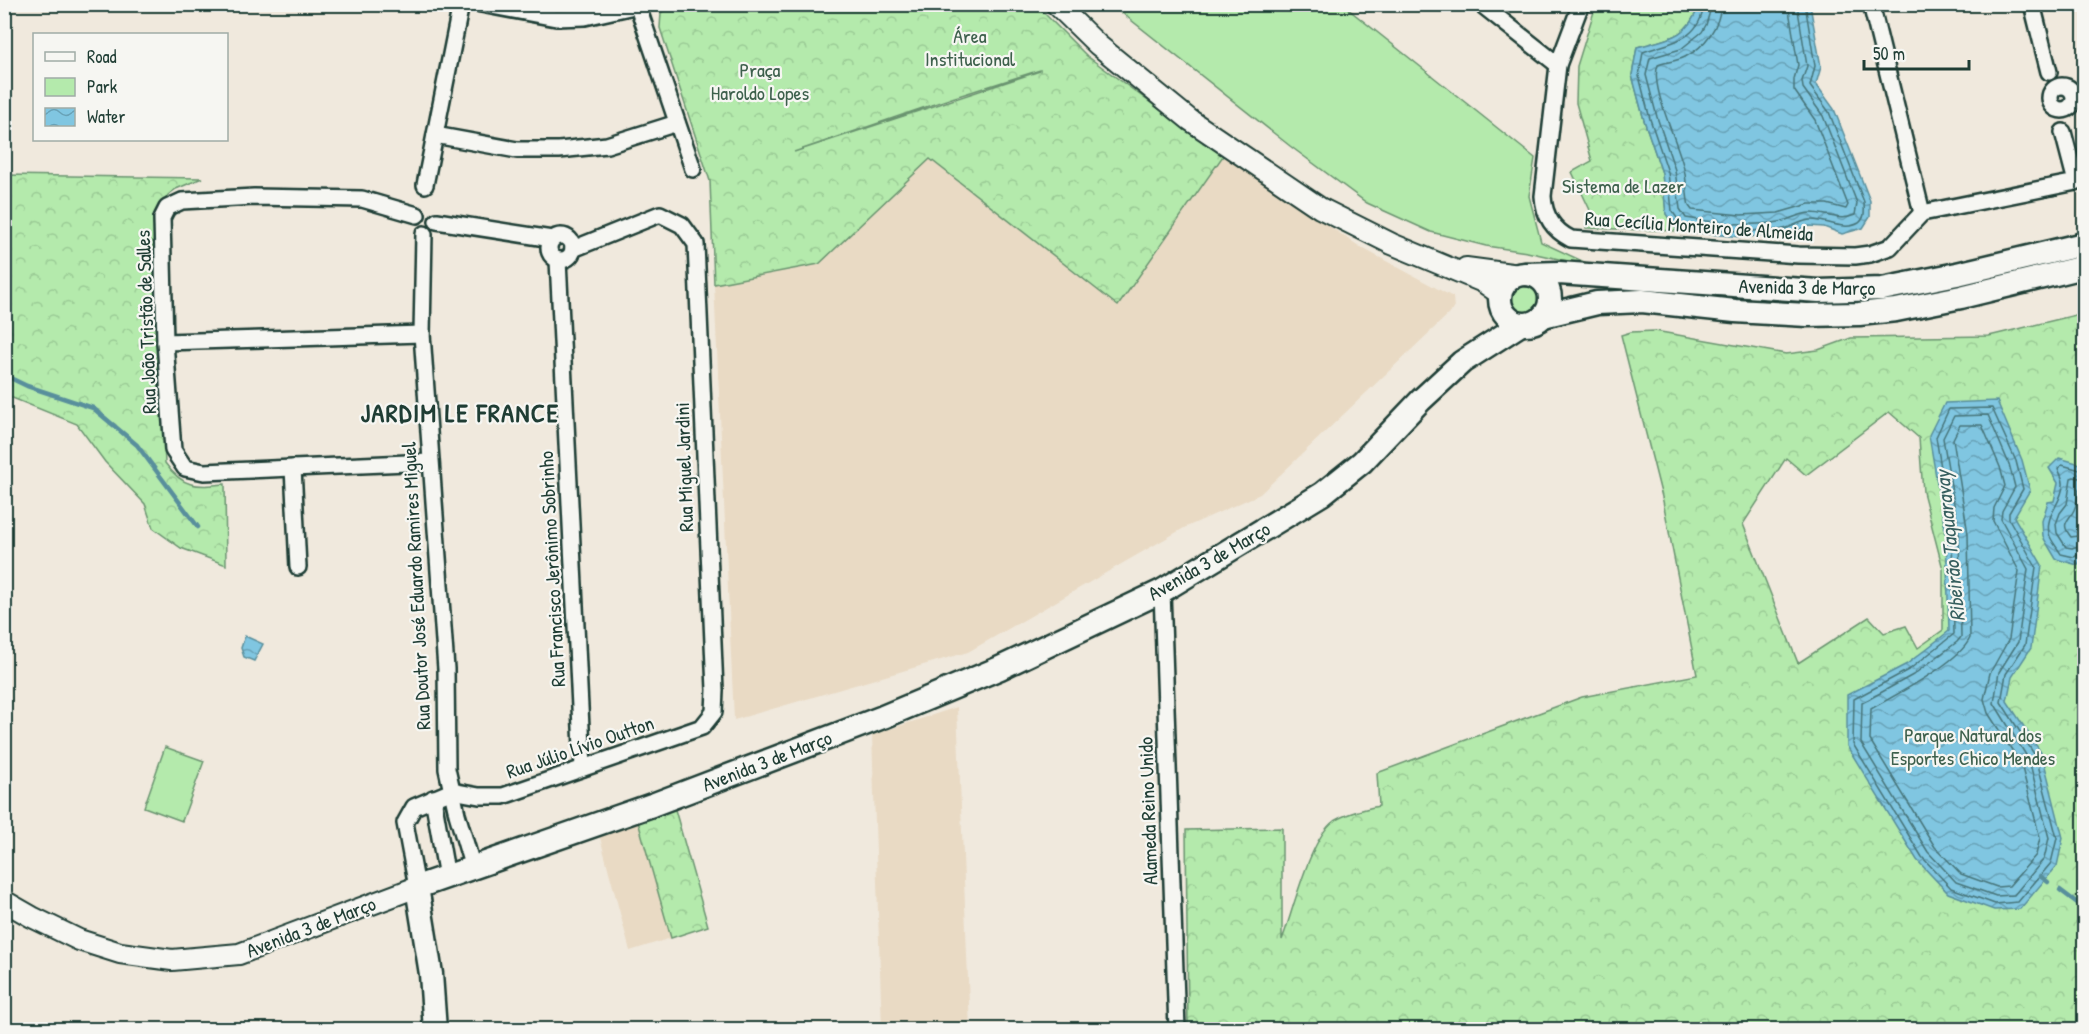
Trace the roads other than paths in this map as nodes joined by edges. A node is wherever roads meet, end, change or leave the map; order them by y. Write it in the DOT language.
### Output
graph roads {
  1 [pos="460,4"];
  2 [pos="481,4"];
  3 [pos="1056,4"];
  4 [pos="1481,4"];
  5 [pos="1581,4"];
  6 [pos="1871,4"];
  7 [pos="2032,4"];
  8 [pos="633,6"];
  9 [pos="1558,65"];
  10 [pos="2049,72"];
  11 [pos="2067,87"];
  12 [pos="2085,90"];
  13 [pos="2052,100"];
  14 [pos="2076,102"];
  15 [pos="677,123"];
  16 [pos="2063,132"];
  17 [pos="435,135"];
  18 [pos="693,169"];
  19 [pos="425,185"];
  20 [pos="1922,213"];
  21 [pos="417,215"];
  22 [pos="437,221"];
  23 [pos="424,234"];
  24 [pos="552,239"];
  25 [pos="2085,244"];
  26 [pos="573,249"];
  27 [pos="558,260"];
  28 [pos="1431,261"];
  29 [pos="2085,267"];
  30 [pos="1522,275"];
  31 [pos="1501,300"];
  32 [pos="1543,316"];
  33 [pos="1521,324"];
  34 [pos="422,334"];
  35 [pos="165,342"];
  36 [pos="1462,362"];
  37 [pos="430,462"];
  38 [pos="293,468"];
  39 [pos="298,567"];
  40 [pos="1162,591"];
  41 [pos="714,712"];
  42 [pos="584,768"];
  43 [pos="452,791"];
  44 [pos="433,798"];
  45 [pos="472,868"];
  46 [pos="447,877"];
  47 [pos="417,887"];
  48 [pos="4,901"];
  49 [pos="435,1029"];
  50 [pos="1177,1029"];
  1 -- 17 [label="street"];
  2 -- 8 [label="street"];
  3 -- 28 [label="street"];
  4 -- 9 [label="street"];
  5 -- 9 [label="street, Rua Cecília Monteiro de Almeida"];
  6 -- 20 [label="street"];
  7 -- 10 [label="street"];
  8 -- 15 [label="street"];
  9 -- 20 [label="street, Rua Cecília Monteiro de Almeida"];
  10 -- 11 [label="street"];
  10 -- 13 [label="street"];
  11 -- 12 [label="street"];
  11 -- 13 [label="street"];
  11 -- 14 [label="street"];
  13 -- 14 [label="street"];
  13 -- 16 [label="street"];
  14 -- 16 [label="street"];
  15 -- 17 [label="street"];
  15 -- 18 [label="street"];
  16 -- 20 [label="street"];
  17 -- 19 [label="street"];
  21 -- 22 [label="street"];
  21 -- 23 [label="street"];
  21 -- 35 [label="street, Rua João Tristão de Salles"];
  22 -- 23 [label="street"];
  22 -- 24 [label="street"];
  23 -- 34 [label="street, Rua Doutor José Eduardo Ramires Miguel"];
  24 -- 26 [label="street"];
  24 -- 27 [label="street"];
  25 -- 30 [label="main road, Avenida 3 de Março"];
  26 -- 27 [label="street"];
  26 -- 41 [label="street, Rua Miguel Jardini"];
  27 -- 42 [label="street, Rua Francisco Jerônimo Sobrinho"];
  28 -- 30 [label="street"];
  28 -- 31 [label="street"];
  29 -- 32 [label="main road, Avenida 3 de Março"];
  30 -- 31 [label="main road"];
  30 -- 32 [label="main road"];
  31 -- 33 [label="main road"];
  31 -- 36 [label="main road, Avenida 3 de Março"];
  32 -- 33 [label="main road"];
  33 -- 36 [label="main road, Avenida 3 de Março"];
  34 -- 35 [label="street"];
  34 -- 37 [label="street, Rua Doutor José Eduardo Ramires Miguel"];
  35 -- 38 [label="street, Rua João Tristão de Salles"];
  36 -- 40 [label="main road, Avenida 3 de Março"];
  37 -- 38 [label="street"];
  37 -- 43 [label="street, Rua Doutor José Eduardo Ramires Miguel"];
  38 -- 39 [label="street"];
  40 -- 45 [label="main road, Avenida 3 de Março"];
  40 -- 50 [label="street, Alameda Reino Unido"];
  41 -- 42 [label="street, Rua Júlio Lívio Outton"];
  42 -- 43 [label="street, Rua Júlio Lívio Outton"];
  43 -- 44 [label="street"];
  43 -- 45 [label="street, Rua Doutor José Eduardo Ramires Miguel"];
  44 -- 46 [label="street"];
  44 -- 47 [label="street"];
  45 -- 46 [label="main road, Avenida 3 de Março"];
  46 -- 47 [label="main road, Avenida 3 de Março"];
  47 -- 48 [label="street, Avenida 3 de Março"];
  47 -- 49 [label="main road"];
}
